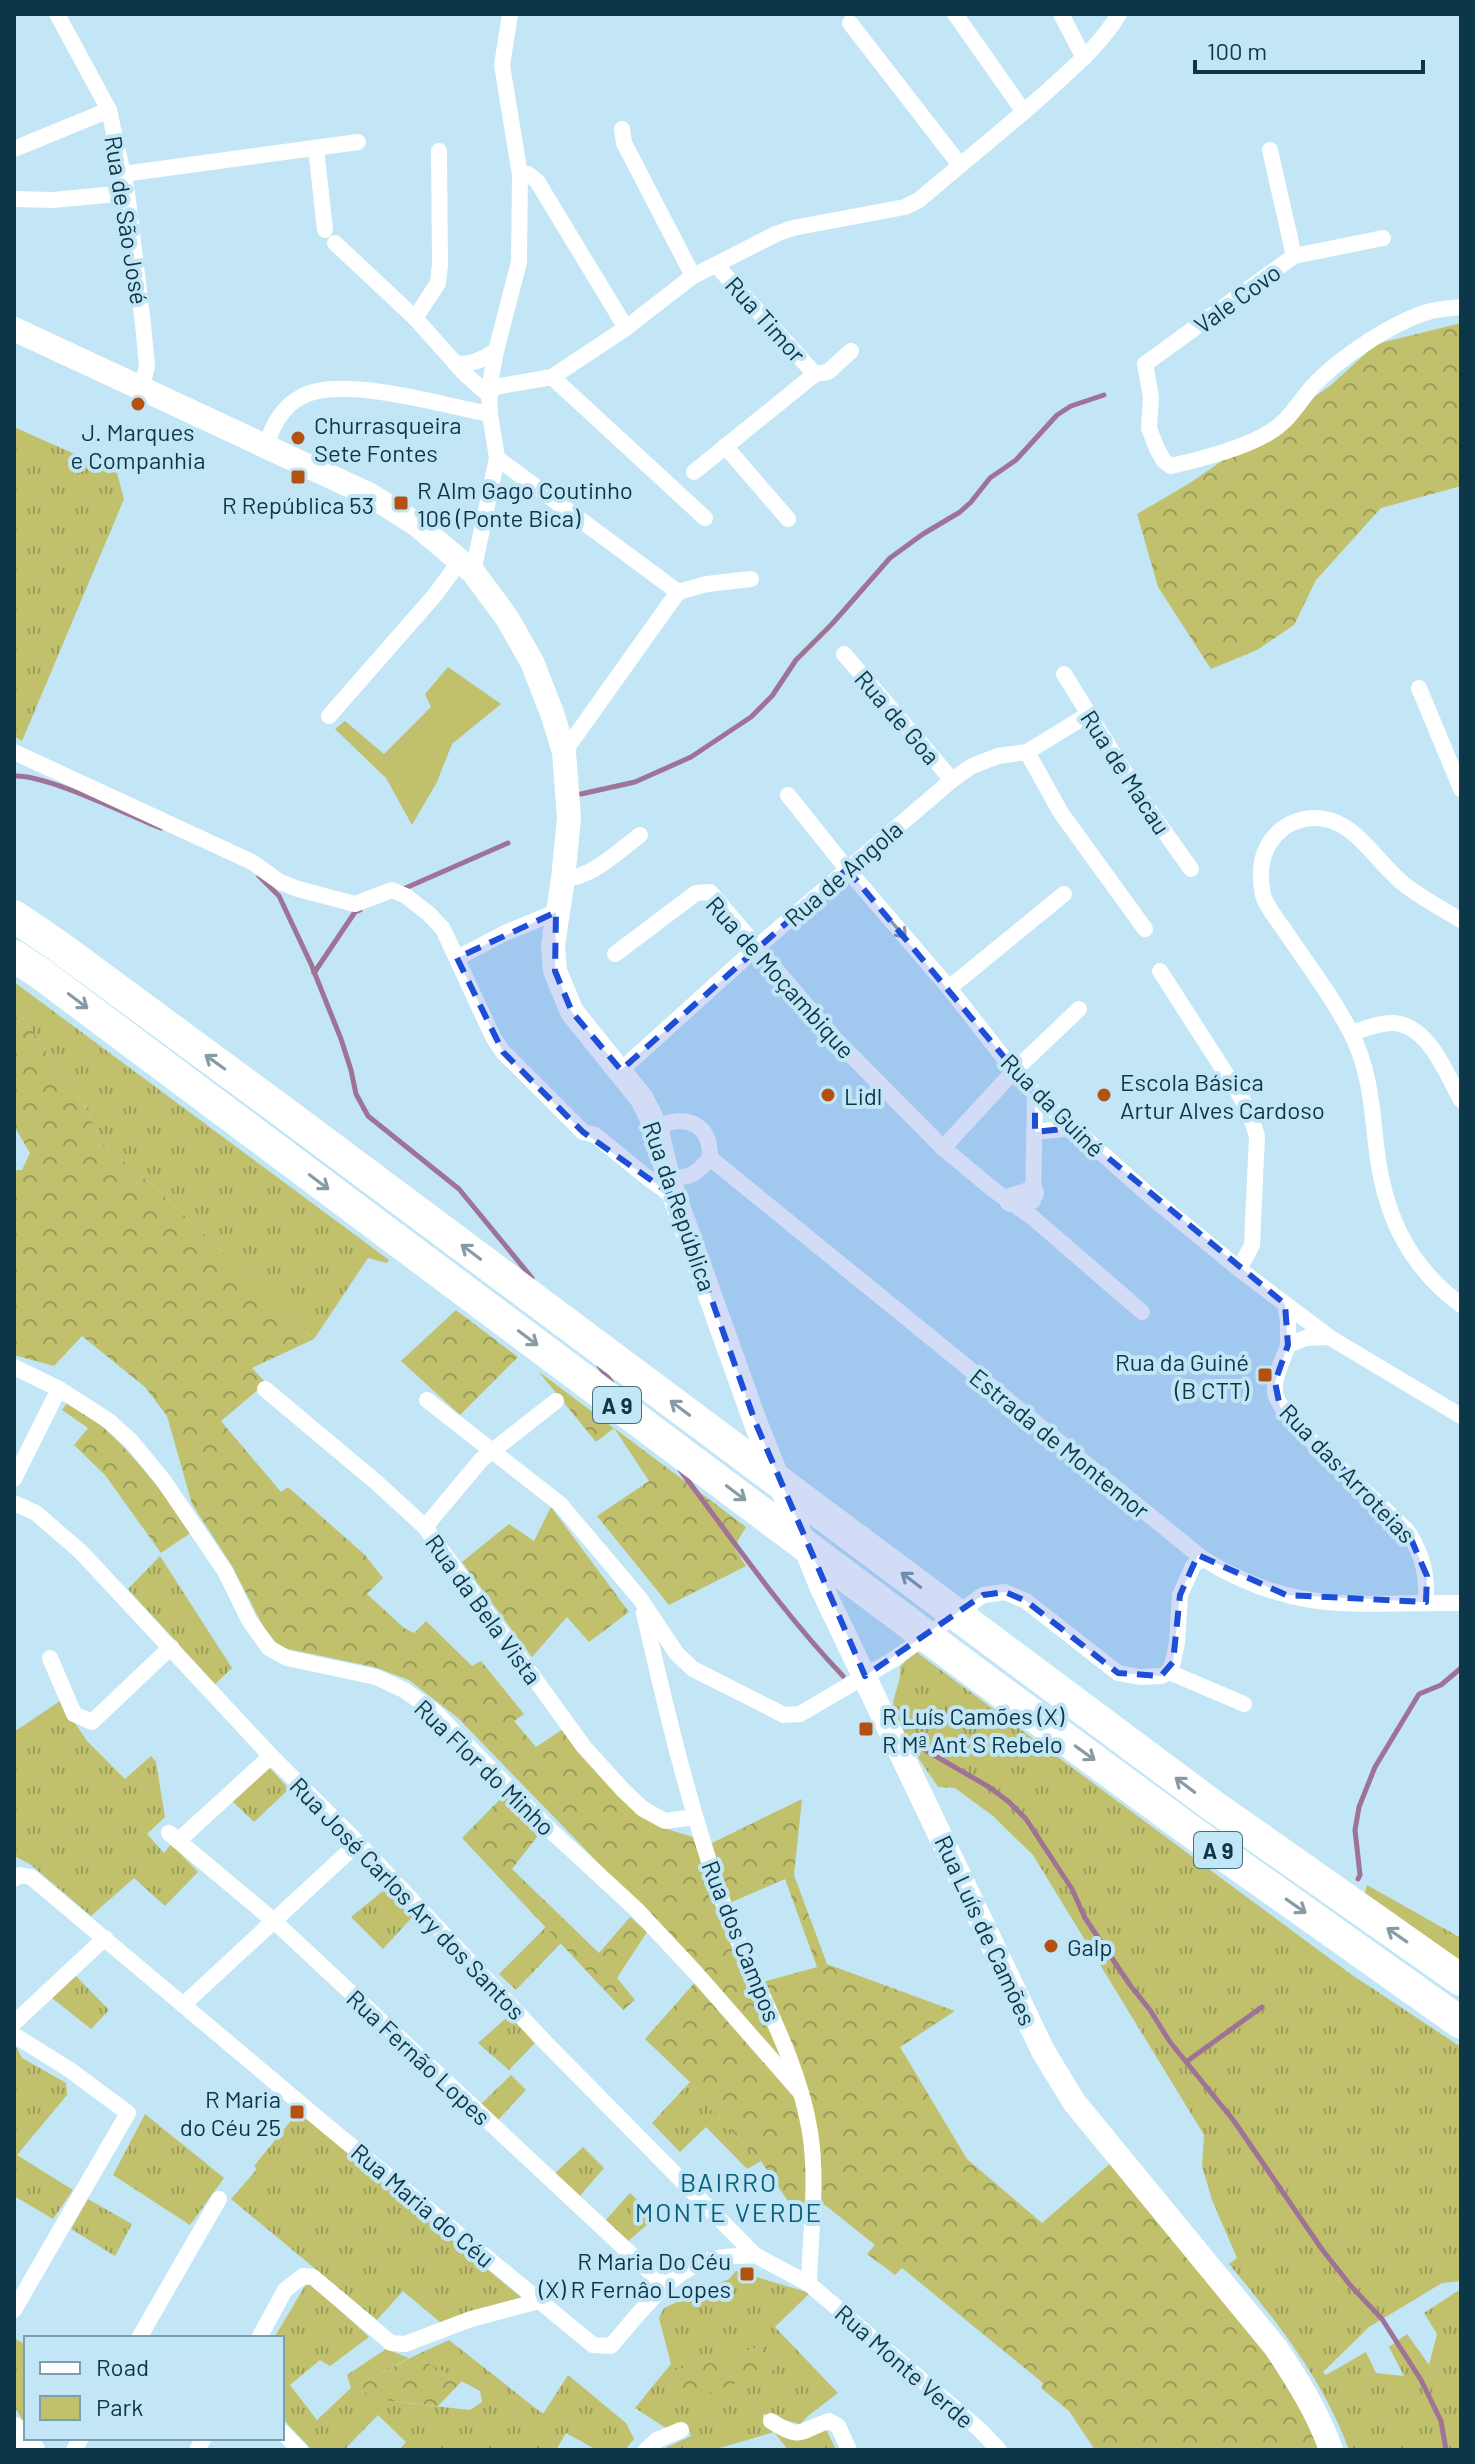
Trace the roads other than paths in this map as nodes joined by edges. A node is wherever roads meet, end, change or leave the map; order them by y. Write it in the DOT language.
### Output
graph roads {
  1 [pos="57,14"];
  2 [pos="510,14"];
  3 [pos="955,14"];
  4 [pos="1061,14"];
  5 [pos="1119,14"];
  6 [pos="850,23"];
  7 [pos="1084,58"];
  8 [pos="109,110"];
  9 [pos="1024,112"];
  10 [pos="622,129"];
  11 [pos="358,142"];
  12 [pos="316,148"];
  13 [pos="14,149"];
  14 [pos="1270,150"];
  15 [pos="439,151"];
  16 [pos="960,165"];
  17 [pos="123,174"];
  18 [pos="520,175"];
  19 [pos="127,193"];
  20 [pos="14,199"];
  21 [pos="1383,238"];
  22 [pos="1294,256"];
  23 [pos="716,265"];
  24 [pos="693,276"];
  25 [pos="1461,307"];
  26 [pos="415,318"];
  27 [pos="626,328"];
  28 [pos="14,329"];
  29 [pos="496,351"];
  30 [pos="851,351"];
  31 [pos="455,363"];
  32 [pos="815,374"];
  33 [pos="552,377"];
  34 [pos="141,390"];
  35 [pos="490,392"];
  36 [pos="490,414"];
  37 [pos="266,446"];
  38 [pos="725,446"];
  39 [pos="497,458"];
  40 [pos="694,472"];
  41 [pos="705,518"];
  42 [pos="788,519"];
  43 [pos="466,566"];
  44 [pos="751,579"];
  45 [pos="678,592"];
  46 [pos="844,654"];
  47 [pos="1064,674"];
  48 [pos="1419,688"];
  49 [pos="1089,714"];
  50 [pos="329,716"];
  51 [pos="564,752"];
  52 [pos="1027,752"];
  53 [pos="18,754"];
  54 [pos="952,780"];
  55 [pos="1461,789"];
  56 [pos="788,795"];
  57 [pos="640,835"];
  58 [pos="847,869"];
  59 [pos="1191,869"];
  60 [pos="563,879"];
  61 [pos="1064,894"];
  62 [pos="556,912"];
  63 [pos="14,916"];
  64 [pos="1461,920"];
  65 [pos="1145,929"];
  66 [pos="756,948"];
  67 [pos="615,954"];
  68 [pos="14,956"];
  69 [pos="457,958"];
  70 [pos="1160,971"];
  71 [pos="949,988"];
  72 [pos="1079,1009"];
  73 [pos="1352,1033"];
  74 [pos="621,1070"];
  75 [pos="1014,1071"];
  76 [pos="1035,1094"];
  77 [pos="1461,1100"];
  78 [pos="656,1127"];
  79 [pos="1072,1128"];
  80 [pos="1035,1132"];
  81 [pos="943,1148"];
  82 [pos="710,1158"];
  83 [pos="672,1188"];
  84 [pos="1022,1196"];
  85 [pos="1239,1269"];
  86 [pos="1285,1304"];
  87 [pos="1461,1305"];
  88 [pos="1142,1312"];
  89 [pos="1329,1337"];
  90 [pos="1288,1345"];
  91 [pos="732,1357"];
  92 [pos="14,1367"];
  93 [pos="59,1389"];
  94 [pos="265,1389"];
  95 [pos="427,1400"];
  96 [pos="556,1401"];
  97 [pos="1461,1416"];
  98 [pos="493,1450"];
  99 [pos="14,1479"];
  100 [pos="14,1503"];
  101 [pos="425,1527"];
  102 [pos="1202,1558"];
  103 [pos="641,1600"];
  104 [pos="1426,1602"];
  105 [pos="1461,1603"];
  106 [pos="171,1647"];
  107 [pos="50,1658"];
  108 [pos="1169,1672"];
  109 [pos="865,1676"];
  110 [pos="1244,1704"];
  111 [pos="271,1756"];
  112 [pos="695,1817"];
  113 [pos="358,1843"];
  114 [pos="14,1879"];
  115 [pos="274,1921"];
  116 [pos="105,1938"];
  117 [pos="1461,1980"];
  118 [pos="183,2005"];
  119 [pos="14,2023"];
  120 [pos="1461,2023"];
  121 [pos="14,2035"];
  122 [pos="801,2093"];
  123 [pos="219,2199"];
  124 [pos="755,2255"];
  125 [pos="809,2284"];
  126 [pos="665,2286"];
  127 [pos="539,2301"];
  128 [pos="14,2310"];
  129 [pos="140,2336"];
  130 [pos="260,2336"];
  131 [pos="771,2421"];
  132 [pos="14,2429"];
  133 [pos="681,2430"];
  134 [pos="284,2434"];
  135 [pos="33,2450"];
  136 [pos="300,2450"];
  137 [pos="646,2450"];
  138 [pos="849,2450"];
  139 [pos="999,2450"];
  140 [pos="1331,2450"];
  1 -- 8 [label="street, Rua de São José"];
  2 -- 18 [label="street"];
  3 -- 9 [label="street"];
  4 -- 7 [label="street"];
  5 -- 7 [label="street"];
  6 -- 16 [label="street"];
  7 -- 9 [label="street"];
  8 -- 13 [label="street"];
  8 -- 17 [label="street, Rua de São José"];
  9 -- 16 [label="street"];
  10 -- 24 [label="street"];
  11 -- 12 [label="street"];
  12 -- 17 [label="street"];
  12 -- 26 [label="street"];
  14 -- 22 [label="street"];
  15 -- 26 [label="street"];
  16 -- 23 [label="street"];
  17 -- 19 [label="street, Rua de São José"];
  18 -- 27 [label="street"];
  18 -- 29 [label="street"];
  19 -- 20 [label="street"];
  19 -- 34 [label="street, Rua de São José"];
  21 -- 22 [label="street, Vale Covo"];
  22 -- 25 [label="street, Vale Covo"];
  23 -- 24 [label="street"];
  23 -- 32 [label="street, Rua Timor"];
  24 -- 27 [label="street"];
  26 -- 31 [label="street"];
  27 -- 33 [label="street"];
  28 -- 34 [label="main road, Rua da República"];
  29 -- 31 [label="street"];
  29 -- 35 [label="street"];
  30 -- 32 [label="street, Rua Timor"];
  31 -- 35 [label="street"];
  32 -- 38 [label="street, Rua Timor"];
  33 -- 35 [label="street"];
  33 -- 41 [label="street"];
  34 -- 37 [label="main road, Rua da República"];
  35 -- 36 [label="street"];
  36 -- 37 [label="street"];
  36 -- 39 [label="street"];
  37 -- 43 [label="main road, Rua da República"];
  38 -- 40 [label="street, Rua Timor"];
  38 -- 42 [label="street"];
  39 -- 43 [label="street"];
  39 -- 45 [label="street"];
  43 -- 50 [label="street"];
  43 -- 51 [label="main road, Rua da República"];
  44 -- 45 [label="street"];
  45 -- 51 [label="street"];
  46 -- 54 [label="street, Rua de Goa"];
  47 -- 49 [label="street, Rua de Macau"];
  48 -- 55 [label="street"];
  49 -- 52 [label="street, Rua de Angola"];
  49 -- 59 [label="street, Rua de Macau"];
  51 -- 60 [label="main road, Rua da República"];
  52 -- 54 [label="street, Rua de Angola"];
  52 -- 65 [label="street"];
  53 -- 69 [label="street"];
  54 -- 58 [label="street, Rua de Angola"];
  56 -- 58 [label="street, Rua da Guiné"];
  57 -- 60 [label="street"];
  58 -- 66 [label="street, Rua de Angola"];
  58 -- 71 [label="street, Rua da Guiné, one-way"];
  60 -- 62 [label="main road, Rua da República"];
  61 -- 71 [label="street"];
  62 -- 69 [label="street"];
  62 -- 74 [label="main road, Rua da República"];
  117 -- 63 [label="highway, A 9, one-way"];
  64 -- 73 [label="street"];
  66 -- 67 [label="street, Rua de Moçambique"];
  66 -- 74 [label="street, Rua de Angola"];
  66 -- 81 [label="street, Rua de Moçambique"];
  68 -- 120 [label="highway, A 9, one-way"];
  69 -- 83 [label="street"];
  70 -- 85 [label="street"];
  71 -- 75 [label="street, Rua da Guiné"];
  72 -- 75 [label="street"];
  73 -- 77 [label="street"];
  73 -- 87 [label="street"];
  74 -- 78 [label="main road, Rua da República"];
  75 -- 76 [label="street, Rua da Guiné"];
  75 -- 81 [label="street"];
  76 -- 79 [label="street, Rua da Guiné"];
  76 -- 80 [label="street"];
  78 -- 82 [label="street"];
  78 -- 83 [label="main road, Rua da República"];
  79 -- 80 [label="street"];
  79 -- 85 [label="street, Rua da Guiné"];
  80 -- 84 [label="street"];
  81 -- 84 [label="street, Rua de Moçambique"];
  82 -- 83 [label="street"];
  82 -- 102 [label="street, Estrada de Montemor"];
  83 -- 91 [label="main road, Rua da República"];
  84 -- 88 [label="street"];
  85 -- 86 [label="street, Rua da Guiné"];
  86 -- 89 [label="street, Rua da Guiné"];
  86 -- 90 [label="street, Rua das Arroteias"];
  89 -- 90 [label="street"];
  89 -- 97 [label="street"];
  90 -- 104 [label="street, Rua das Arroteias"];
  91 -- 109 [label="main road, Rua Luís de Camões"];
  92 -- 93 [label="street, Rua Flor do Minho"];
  93 -- 99 [label="street"];
  93 -- 122 [label="street, Rua Flor do Minho"];
  94 -- 101 [label="street, Rua da Bela Vista"];
  95 -- 98 [label="street"];
  96 -- 98 [label="street"];
  98 -- 101 [label="street"];
  98 -- 103 [label="street"];
  100 -- 106 [label="street, Rua José Carlos Ary dos Santos"];
  101 -- 112 [label="street, Rua da Bela Vista"];
  102 -- 104 [label="street, Estrada de Montemor"];
  102 -- 108 [label="street"];
  103 -- 109 [label="street"];
  103 -- 112 [label="street, Rua dos Campos"];
  104 -- 105 [label="street, Estrada de Montemor"];
  106 -- 107 [label="street"];
  106 -- 111 [label="street, Rua José Carlos Ary dos Santos"];
  108 -- 109 [label="street"];
  108 -- 110 [label="street"];
  109 -- 140 [label="main road, Rua Luís de Camões"];
  111 -- 113 [label="street, Rua José Carlos Ary dos Santos"];
  111 -- 115 [label="street, Rua Fernão Lopes"];
  112 -- 122 [label="street, Rua dos Campos"];
  113 -- 115 [label="street"];
  113 -- 124 [label="street, Rua José Carlos Ary dos Santos"];
  114 -- 116 [label="street, Rua Maria do Céu"];
  115 -- 118 [label="street"];
  115 -- 126 [label="street, Rua Fernão Lopes"];
  116 -- 118 [label="street, Rua Maria do Céu"];
  116 -- 119 [label="street"];
  118 -- 127 [label="street, Rua Maria do Céu"];
  121 -- 128 [label="street"];
  122 -- 125 [label="street, Rua dos Campos"];
  123 -- 129 [label="street"];
  124 -- 125 [label="street, Rua José Carlos Ary dos Santos"];
  124 -- 126 [label="street, Rua Maria do Céu"];
  125 -- 139 [label="street, Rua Monte Verde"];
  126 -- 127 [label="street, Rua Maria do Céu"];
  127 -- 130 [label="street"];
  131 -- 138 [label="street"];
  132 -- 135 [label="main road"];
  133 -- 137 [label="street"];
  134 -- 136 [label="street"];
}
